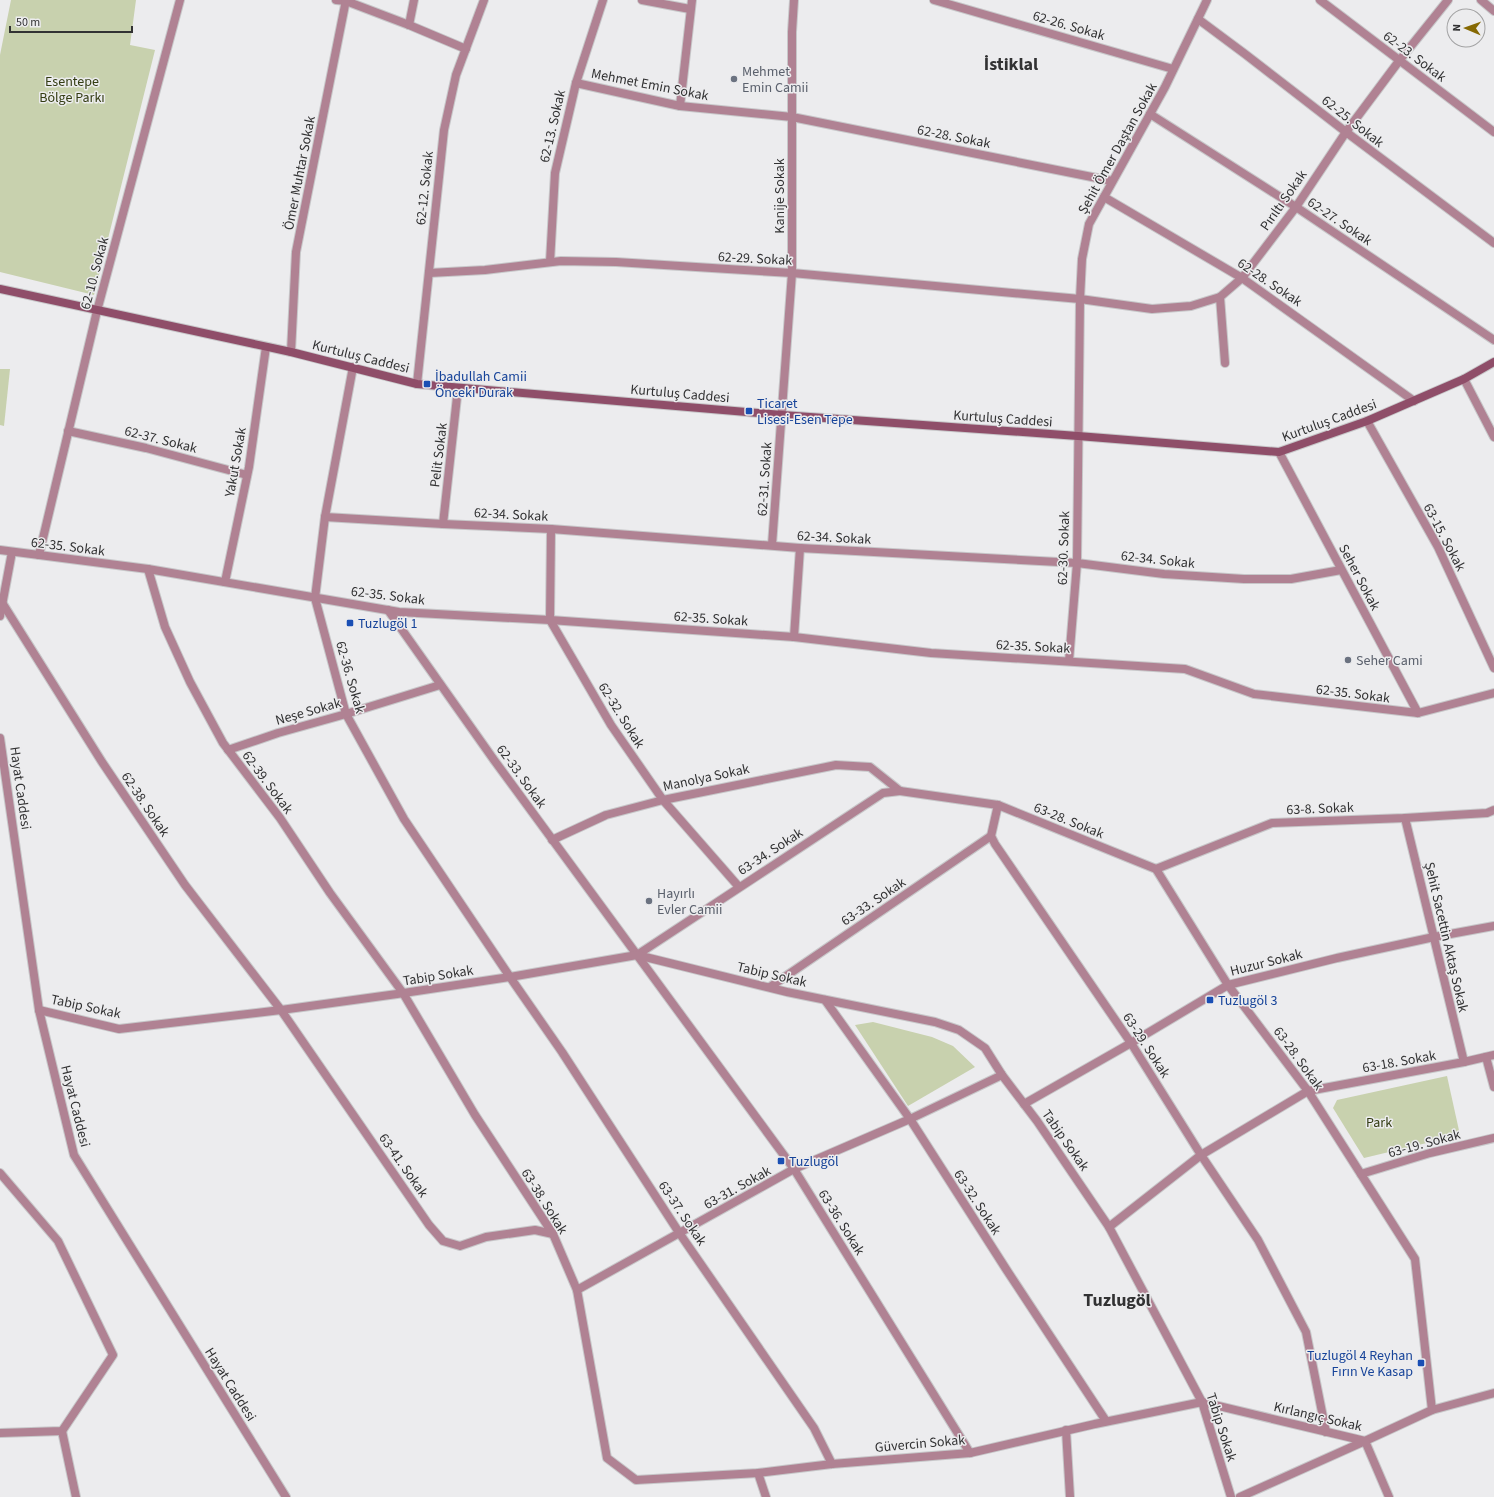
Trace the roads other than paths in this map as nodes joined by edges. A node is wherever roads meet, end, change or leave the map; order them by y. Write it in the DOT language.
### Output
graph roads {
  1 [pos="180,0"];
  2 [pos="336,0"];
  3 [pos="414,0"];
  4 [pos="484,0"];
  5 [pos="603,0"];
  6 [pos="642,0"];
  7 [pos="692,0"];
  8 [pos="794,0"];
  9 [pos="934,0"];
  10 [pos="1207,0"];
  11 [pos="1320,0"];
  12 [pos="1448,0"];
  13 [pos="1481,0"];
  14 [pos="346,1"];
  15 [pos="690,9"];
  16 [pos="1494,11"];
  17 [pos="1198,19"];
  18 [pos="409,25"];
  19 [pos="466,49"];
  20 [pos="1399,61"];
  21 [pos="1173,69"];
  22 [pos="576,83"];
  23 [pos="680,106"];
  24 [pos="1150,114"];
  25 [pos="792,117"];
  26 [pos="1346,132"];
  27 [pos="1494,132"];
  28 [pos="1112,181"];
  29 [pos="1104,197"];
  30 [pos="1296,207"];
  31 [pos="1494,243"];
  32 [pos="550,262"];
  33 [pos="429,273"];
  34 [pos="792,273"];
  35 [pos="1242,278"];
  36 [pos="0,289"];
  37 [pos="1220,298"];
  38 [pos="1080,299"];
  39 [pos="97,311"];
  40 [pos="1494,340"];
  41 [pos="266,347"];
  42 [pos="291,352"];
  43 [pos="1225,362"];
  44 [pos="1494,362"];
  45 [pos="353,367"];
  46 [pos="1464,379"];
  47 [pos="417,384"];
  48 [pos="458,388"];
  49 [pos="1414,401"];
  50 [pos="782,415"];
  51 [pos="1367,421"];
  52 [pos="68,431"];
  53 [pos="1078,436"];
  54 [pos="1494,437"];
  55 [pos="1279,452"];
  56 [pos="247,475"];
  57 [pos="325,517"];
  58 [pos="442,524"];
  59 [pos="551,529"];
  60 [pos="772,546"];
  61 [pos="800,548"];
  62 [pos="0,550"];
  63 [pos="12,552"];
  64 [pos="39,555"];
  65 [pos="1076,563"];
  66 [pos="148,569"];
  67 [pos="1341,570"];
  68 [pos="225,582"];
  69 [pos="315,598"];
  70 [pos="2,604"];
  71 [pos="388,610"];
  72 [pos="0,616"];
  73 [pos="550,620"];
  74 [pos="794,637"];
  75 [pos="1069,661"];
  76 [pos="1494,668"];
  77 [pos="440,685"];
  78 [pos="1494,693"];
  79 [pos="346,714"];
  80 [pos="1418,714"];
  81 [pos="0,738"];
  82 [pos="228,750"];
  83 [pos="900,791"];
  84 [pos="663,800"];
  85 [pos="998,805"];
  86 [pos="1494,810"];
  87 [pos="1405,818"];
  88 [pos="991,836"];
  89 [pos="552,840"];
  90 [pos="1156,869"];
  91 [pos="739,887"];
  92 [pos="1494,926"];
  93 [pos="1434,937"];
  94 [pos="637,956"];
  95 [pos="510,977"];
  96 [pos="1228,984"];
  97 [pos="770,987"];
  98 [pos="403,993"];
  99 [pos="825,1000"];
  100 [pos="40,1010"];
  101 [pos="281,1010"];
  102 [pos="1131,1043"];
  103 [pos="1490,1056"];
  104 [pos="1464,1062"];
  105 [pos="1002,1075"];
  106 [pos="1494,1087"];
  107 [pos="1308,1091"];
  108 [pos="1024,1104"];
  109 [pos="910,1119"];
  110 [pos="1494,1138"];
  111 [pos="1201,1155"];
  112 [pos="794,1169"];
  113 [pos="0,1173"];
  114 [pos="1361,1174"];
  115 [pos="1109,1227"];
  116 [pos="553,1234"];
  117 [pos="680,1234"];
  118 [pos="577,1290"];
  119 [pos="1494,1393"];
  120 [pos="1202,1402"];
  121 [pos="1432,1410"];
  122 [pos="1106,1421"];
  123 [pos="1066,1430"];
  124 [pos="62,1431"];
  125 [pos="1326,1432"];
  126 [pos="0,1433"];
  127 [pos="1365,1441"];
  128 [pos="970,1453"];
  129 [pos="832,1464"];
  130 [pos="758,1473"];
  131 [pos="636,1480"];
  132 [pos="76,1497"];
  133 [pos="286,1497"];
  134 [pos="766,1497"];
  135 [pos="1070,1497"];
  136 [pos="1230,1497"];
  137 [pos="1240,1497"];
  138 [pos="1389,1497"];
  1 -- 39 [label="street, 62-10. Sokak"];
  2 -- 14 [label="street"];
  3 -- 18 [label="street"];
  4 -- 19 [label="street, 62-12. Sokak"];
  5 -- 22 [label="street, 62-13. Sokak"];
  6 -- 15 [label="street"];
  7 -- 15 [label="street"];
  8 -- 25 [label="street, Kanije Sokak"];
  9 -- 21 [label="street, 62-26. Sokak"];
  10 -- 17 [label="street, Şehit Ömer Daştan Sokak"];
  11 -- 20 [label="street, 62-23. Sokak"];
  12 -- 20 [label="street, Pırıltı Sokak"];
  13 -- 16 [label="street"];
  14 -- 18 [label="street"];
  14 -- 42 [label="street, Ömer Muhtar Sokak"];
  15 -- 23 [label="street"];
  17 -- 21 [label="street, Şehit Ömer Daştan Sokak"];
  17 -- 26 [label="street, 62-25. Sokak"];
  18 -- 19 [label="street"];
  19 -- 33 [label="street, 62-12. Sokak"];
  20 -- 26 [label="street, Pırıltı Sokak"];
  20 -- 27 [label="street, 62-23. Sokak"];
  21 -- 24 [label="street, Şehit Ömer Daştan Sokak"];
  22 -- 23 [label="street, Mehmet Emin Sokak"];
  22 -- 32 [label="street, 62-13. Sokak"];
  23 -- 25 [label="street, Mehmet Emin Sokak"];
  24 -- 28 [label="street, Şehit Ömer Daştan Sokak"];
  24 -- 30 [label="street, 62-27. Sokak"];
  25 -- 28 [label="street, 62-28. Sokak"];
  25 -- 34 [label="street, Kanije Sokak"];
  26 -- 30 [label="street, Pırıltı Sokak"];
  26 -- 31 [label="street, 62-25. Sokak"];
  28 -- 29 [label="street, Şehit Ömer Daştan Sokak"];
  29 -- 35 [label="street, 62-28. Sokak"];
  29 -- 38 [label="street, Şehit Ömer Daştan Sokak"];
  30 -- 35 [label="street, Pırıltı Sokak"];
  30 -- 40 [label="street, 62-27. Sokak"];
  32 -- 33 [label="street, 62-29. Sokak"];
  32 -- 34 [label="street, 62-29. Sokak"];
  33 -- 47 [label="street, 62-12. Sokak"];
  34 -- 38 [label="street, 62-29. Sokak"];
  34 -- 50 [label="street, Kanije Sokak"];
  35 -- 37 [label="street, Pırıltı Sokak"];
  35 -- 49 [label="street, 62-28. Sokak"];
  36 -- 39 [label="street, Kurtuluş Caddesi"];
  37 -- 38 [label="street, Pırıltı Sokak"];
  37 -- 43 [label="street"];
  38 -- 53 [label="street, Şehit Ömer Daştan Sokak"];
  39 -- 41 [label="street, Kurtuluş Caddesi"];
  39 -- 52 [label="street, 62-10. Sokak"];
  41 -- 42 [label="street, Kurtuluş Caddesi"];
  41 -- 56 [label="street, Yakut Sokak"];
  42 -- 45 [label="street, Kurtuluş Caddesi"];
  44 -- 46 [label="street, Kurtuluş Caddesi"];
  45 -- 47 [label="street, Kurtuluş Caddesi"];
  45 -- 57 [label="street, 62-36. Sokak"];
  46 -- 49 [label="street, Kurtuluş Caddesi"];
  46 -- 54 [label="street"];
  47 -- 48 [label="street, Kurtuluş Caddesi"];
  48 -- 50 [label="street, Kurtuluş Caddesi"];
  48 -- 58 [label="street, Pelit Sokak"];
  49 -- 51 [label="street, Kurtuluş Caddesi"];
  50 -- 53 [label="street, Kurtuluş Caddesi"];
  50 -- 60 [label="street, 62-31. Sokak"];
  51 -- 55 [label="street, Kurtuluş Caddesi"];
  51 -- 76 [label="street, 63-15. Sokak"];
  52 -- 56 [label="street, 62-37. Sokak"];
  52 -- 64 [label="street, 62-10. Sokak"];
  53 -- 55 [label="street, Kurtuluş Caddesi"];
  53 -- 65 [label="street, 62-30. Sokak"];
  55 -- 67 [label="street, Seher Sokak"];
  56 -- 68 [label="street, Yakut Sokak"];
  57 -- 58 [label="street, 62-34. Sokak"];
  57 -- 69 [label="street, 62-36. Sokak"];
  58 -- 59 [label="street, 62-34. Sokak"];
  59 -- 60 [label="street, 62-34. Sokak"];
  59 -- 73 [label="street"];
  60 -- 61 [label="street, 62-34. Sokak"];
  61 -- 65 [label="street, 62-34. Sokak"];
  61 -- 74 [label="street"];
  62 -- 63 [label="street, 62-35. Sokak"];
  63 -- 64 [label="street, 62-35. Sokak"];
  63 -- 70 [label="street"];
  64 -- 66 [label="street, 62-35. Sokak"];
  65 -- 67 [label="street, 62-34. Sokak"];
  65 -- 75 [label="street, 62-30. Sokak"];
  66 -- 68 [label="street, 62-35. Sokak"];
  66 -- 82 [label="street, 62-39. Sokak"];
  67 -- 80 [label="street, Seher Sokak"];
  68 -- 69 [label="street, 62-35. Sokak"];
  69 -- 71 [label="street, 62-35. Sokak"];
  69 -- 79 [label="street, 62-36. Sokak"];
  70 -- 72 [label="street"];
  70 -- 101 [label="street, 62-38. Sokak"];
  71 -- 73 [label="street, 62-35. Sokak"];
  71 -- 77 [label="street, 62-33. Sokak"];
  73 -- 74 [label="street, 62-35. Sokak"];
  73 -- 84 [label="street, 62-32. Sokak"];
  74 -- 75 [label="street, 62-35. Sokak"];
  75 -- 80 [label="street, 62-35. Sokak"];
  77 -- 79 [label="street, Neşe Sokak"];
  77 -- 89 [label="street, 62-33. Sokak"];
  78 -- 80 [label="street"];
  79 -- 82 [label="street, Neşe Sokak"];
  79 -- 95 [label="street, 62-36. Sokak"];
  81 -- 100 [label="street, Hayat Caddesi"];
  82 -- 98 [label="street, 62-39. Sokak"];
  83 -- 84 [label="street, Manolya Sokak"];
  83 -- 85 [label="street"];
  83 -- 91 [label="street, 63-34. Sokak"];
  84 -- 89 [label="street, Manolya Sokak"];
  84 -- 91 [label="street, 62-32. Sokak"];
  85 -- 88 [label="street"];
  85 -- 90 [label="street, 63-28. Sokak"];
  86 -- 87 [label="street, 63-8. Sokak"];
  87 -- 90 [label="street, 63-8. Sokak"];
  87 -- 93 [label="street, Şehit Sacettin Aktaş Sokak"];
  88 -- 97 [label="street, 63-33. Sokak"];
  88 -- 102 [label="street, 63-29. Sokak"];
  89 -- 94 [label="street, 62-33. Sokak"];
  90 -- 96 [label="street, 63-28. Sokak"];
  91 -- 94 [label="street, 63-34. Sokak"];
  92 -- 93 [label="street, Huzur Sokak"];
  93 -- 96 [label="street, Huzur Sokak"];
  93 -- 104 [label="street, Şehit Sacettin Aktaş Sokak"];
  94 -- 95 [label="street, Tabip Sokak"];
  94 -- 97 [label="street, Tabip Sokak"];
  94 -- 112 [label="street, 63-36. Sokak"];
  95 -- 98 [label="street, Tabip Sokak"];
  95 -- 117 [label="street, 63-37. Sokak"];
  96 -- 102 [label="street, Huzur Sokak"];
  96 -- 107 [label="street, 63-28. Sokak"];
  97 -- 99 [label="street, Tabip Sokak"];
  98 -- 101 [label="street, Tabip Sokak"];
  98 -- 116 [label="street, 63-38. Sokak"];
  99 -- 105 [label="street, Tabip Sokak"];
  99 -- 109 [label="street, 63-32. Sokak"];
  100 -- 101 [label="street, Tabip Sokak"];
  100 -- 133 [label="street, Hayat Caddesi"];
  101 -- 116 [label="street, 63-41. Sokak"];
  102 -- 108 [label="street, Huzur Sokak"];
  102 -- 111 [label="street, 63-29. Sokak"];
  103 -- 104 [label="street, 63-18. Sokak"];
  103 -- 106 [label="street"];
  104 -- 107 [label="street, 63-18. Sokak"];
  105 -- 108 [label="street, Tabip Sokak"];
  105 -- 109 [label="street, 63-31. Sokak"];
  107 -- 111 [label="street"];
  107 -- 114 [label="street, 63-28. Sokak"];
  108 -- 115 [label="street, Tabip Sokak"];
  109 -- 112 [label="street, 63-31. Sokak"];
  109 -- 122 [label="street, 63-32. Sokak"];
  110 -- 114 [label="street, 63-19. Sokak"];
  111 -- 115 [label="street"];
  111 -- 125 [label="street, 63-29. Sokak"];
  112 -- 117 [label="street, 63-31. Sokak"];
  112 -- 128 [label="street, 63-36. Sokak"];
  113 -- 124 [label="street"];
  114 -- 121 [label="street, 63-28. Sokak"];
  115 -- 120 [label="street, Tabip Sokak"];
  116 -- 118 [label="street, 63-38. Sokak"];
  117 -- 118 [label="street, 63-31. Sokak"];
  117 -- 129 [label="street, 63-37. Sokak"];
  118 -- 131 [label="street, 63-38. Sokak"];
  119 -- 121 [label="street, Kırlangıç Sokak"];
  120 -- 122 [label="street, Güvercin Sokak"];
  120 -- 125 [label="street, Kırlangıç Sokak"];
  120 -- 136 [label="street, Tabip Sokak"];
  121 -- 127 [label="street, Kırlangıç Sokak"];
  122 -- 123 [label="street, Güvercin Sokak"];
  123 -- 128 [label="street, Güvercin Sokak"];
  123 -- 135 [label="street"];
  124 -- 126 [label="street"];
  124 -- 132 [label="street"];
  125 -- 127 [label="street, Kırlangıç Sokak"];
  127 -- 137 [label="street"];
  127 -- 138 [label="street"];
  128 -- 129 [label="street, Güvercin Sokak"];
  129 -- 130 [label="street, Güvercin Sokak"];
  130 -- 131 [label="street, Güvercin Sokak"];
  130 -- 134 [label="street"];
}
